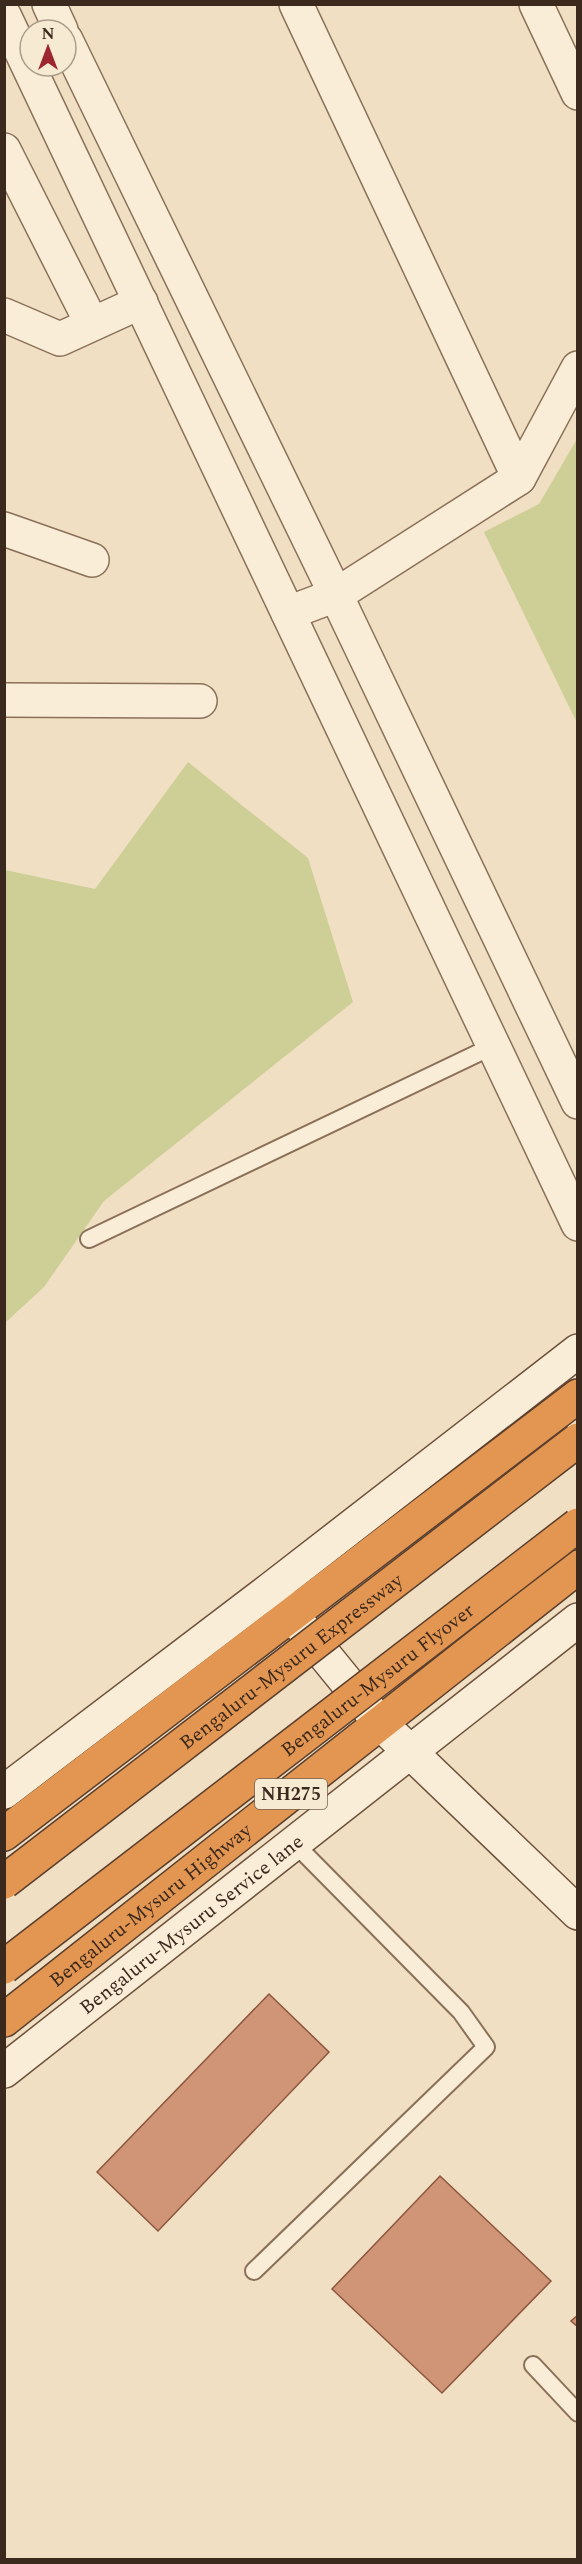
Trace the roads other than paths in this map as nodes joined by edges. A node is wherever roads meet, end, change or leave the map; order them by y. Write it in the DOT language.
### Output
graph roads {
  1 [pos="49,4"];
  2 [pos="296,4"];
  3 [pos="536,4"];
  4 [pos="4,15"];
  5 [pos="55,18"];
  6 [pos="78,65"];
  7 [pos="578,93"];
  8 [pos="4,150"];
  9 [pos="141,303"];
  10 [pos="4,315"];
  11 [pos="92,324"];
  12 [pos="578,368"];
  13 [pos="519,478"];
  14 [pos="4,529"];
  15 [pos="92,560"];
  16 [pos="336,595"];
  17 [pos="288,613"];
  18 [pos="4,700"];
  19 [pos="200,701"];
  20 [pos="493,1046"];
  21 [pos="578,1102"];
  22 [pos="578,1224"];
  23 [pos="89,1239"];
  24 [pos="578,1351"];
  25 [pos="578,1396"];
  26 [pos="578,1440"];
  27 [pos="578,1525"];
  28 [pos="578,1567"];
  29 [pos="271,1589"];
  30 [pos="292,1615"];
  31 [pos="578,1620"];
  32 [pos="380,1723"];
  33 [pos="408,1751"];
  34 [pos="4,1792"];
  35 [pos="4,1834"];
  36 [pos="296,1844"];
  37 [pos="4,1882"];
  38 [pos="578,1913"];
  39 [pos="4,1967"];
  40 [pos="4,2020"];
  41 [pos="4,2071"];
  42 [pos="254,2271"];
  43 [pos="533,2365"];
  44 [pos="578,2413"];
  1 -- 5 [label="street"];
  2 -- 13 [label="street"];
  3 -- 7 [label="street"];
  4 -- 9 [label="street"];
  6 -- 16 [label="street"];
  8 -- 11 [label="street"];
  9 -- 11 [label="street"];
  9 -- 17 [label="street"];
  10 -- 11 [label="street"];
  12 -- 13 [label="street"];
  13 -- 16 [label="street"];
  14 -- 15 [label="street"];
  16 -- 17 [label="street"];
  16 -- 21 [label="street"];
  17 -- 20 [label="street"];
  18 -- 19 [label="street"];
  20 -- 22 [label="street"];
  20 -- 23 [label="lane"];
  24 -- 29 [label="street"];
  25 -- 30 [label="highway, Bengaluru-Mysuru Expressway"];
  26 -- 37 [label="highway, Bengaluru-Mysuru Expressway, bridge"];
  27 -- 39 [label="highway, Bengaluru-Mysuru Flyover / NH275, bridge"];
  28 -- 32 [label="highway, Bengaluru-Mysuru Highway / NH275"];
  29 -- 30 [label="street"];
  29 -- 34 [label="street"];
  30 -- 32 [label="street"];
  30 -- 35 [label="highway, Bengaluru-Mysuru Expressway"];
  31 -- 33 [label="street, Bengaluru-Mysuru Service lane / NH275"];
  32 -- 33 [label="street"];
  32 -- 40 [label="highway, Bengaluru-Mysuru Highway / NH275"];
  33 -- 36 [label="street, Bengaluru-Mysuru Service lane / NH275"];
  33 -- 38 [label="street"];
  36 -- 41 [label="street, Bengaluru-Mysuru Service lane / NH275"];
  36 -- 42 [label="lane"];
  43 -- 44 [label="lane"];
}
